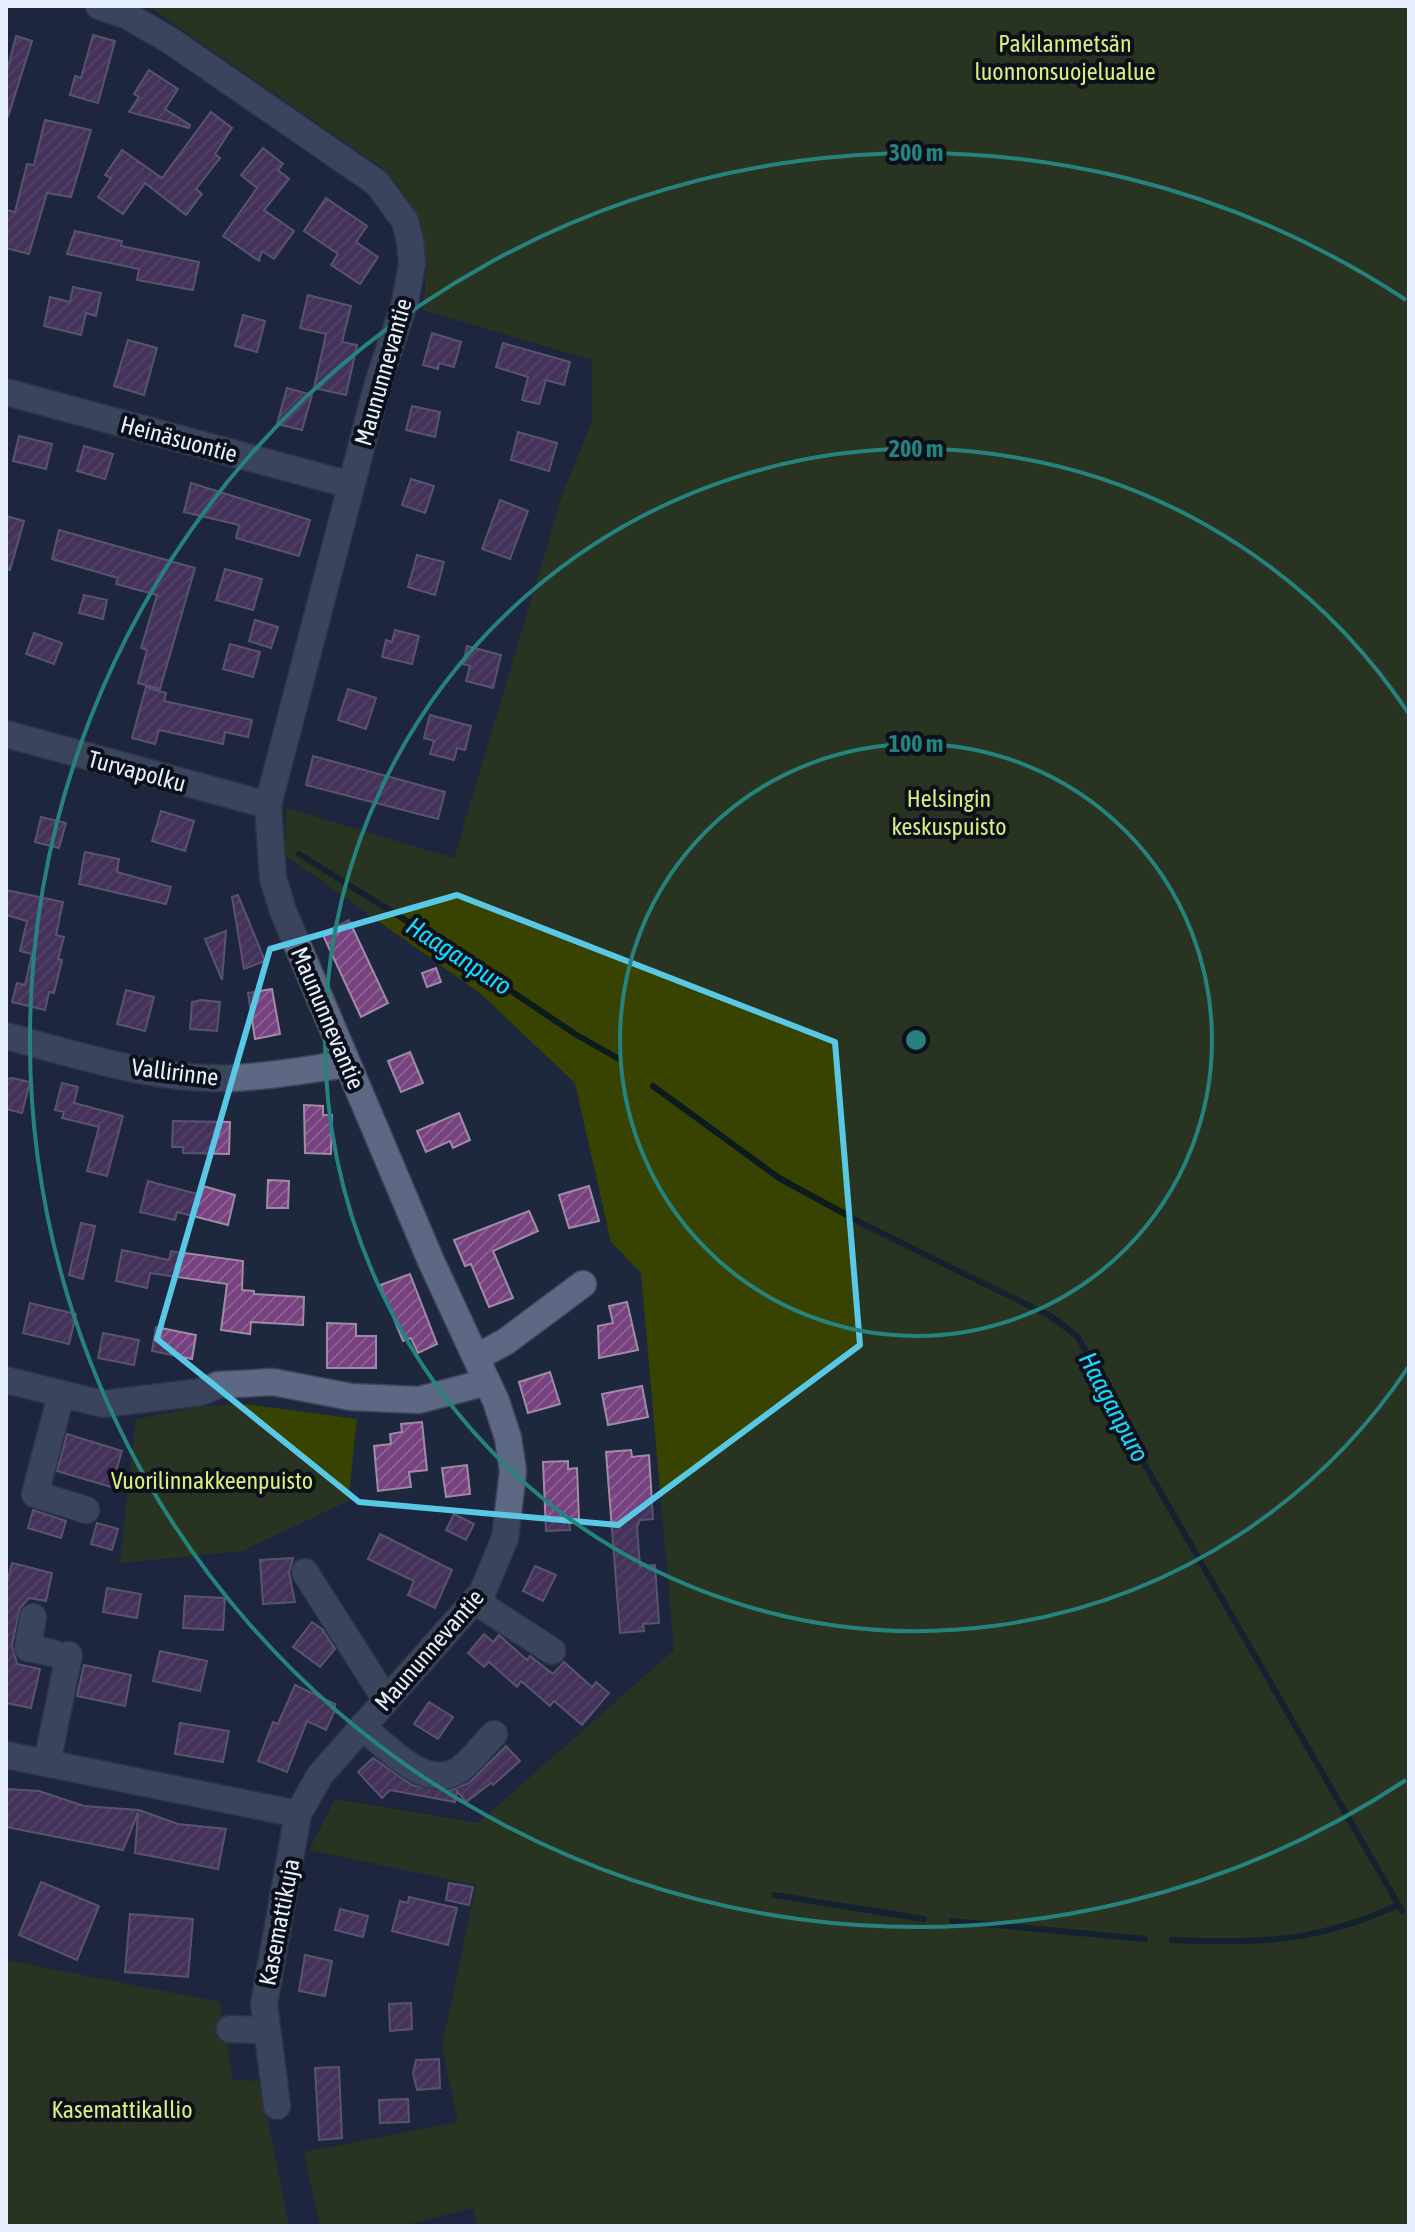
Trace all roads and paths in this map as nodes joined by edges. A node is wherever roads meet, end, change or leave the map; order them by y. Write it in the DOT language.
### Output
graph roads {
  1 [pos="99,6"];
  2 [pos="6,392"];
  3 [pos="351,485"];
  4 [pos="6,734"];
  5 [pos="268,805"];
  6 [pos="6,1036"];
  7 [pos="347,1064"];
  8 [pos="583,1284"];
  9 [pos="477,1357"];
  10 [pos="6,1380"];
  11 [pos="487,1382"];
  12 [pos="61,1395"];
  13 [pos="86,1510"];
  14 [pos="305,1572"];
  15 [pos="475,1601"];
  16 [pos="33,1617"];
  17 [pos="552,1651"];
  18 [pos="386,1700"];
  19 [pos="362,1727"];
  20 [pos="494,1734"];
  21 [pos="6,1755"];
  22 [pos="47,1763"];
  23 [pos="298,1814"];
  24 [pos="230,2029"];
  25 [pos="266,2030"];
  26 [pos="277,2106"];
  1 -- 3 [label="street, Maununnevantie"];
  2 -- 3 [label="street, Heinäsuontie"];
  3 -- 5 [label="street, Maununnevantie"];
  4 -- 5 [label="street, Turvapolku"];
  5 -- 7 [label="street, Maununnevantie"];
  6 -- 7 [label="street, Vallirinne"];
  7 -- 9 [label="street, Maununnevantie"];
  8 -- 9 [label="street"];
  9 -- 11 [label="street, Maununnevantie"];
  10 -- 12 [label="street"];
  11 -- 12 [label="street"];
  11 -- 15 [label="street, Maununnevantie"];
  12 -- 13 [label="street"];
  14 -- 18 [label="street"];
  15 -- 17 [label="street"];
  15 -- 18 [label="street, Maununnevantie"];
  16 -- 22 [label="street"];
  18 -- 19 [label="street, Maununnevantie"];
  19 -- 20 [label="street"];
  19 -- 23 [label="street, Maununnevantie"];
  21 -- 22 [label="street"];
  22 -- 23 [label="street"];
  23 -- 25 [label="street, Kasemattikuja"];
  24 -- 25 [label="street"];
  25 -- 26 [label="street, Kasemattikuja"];
}
